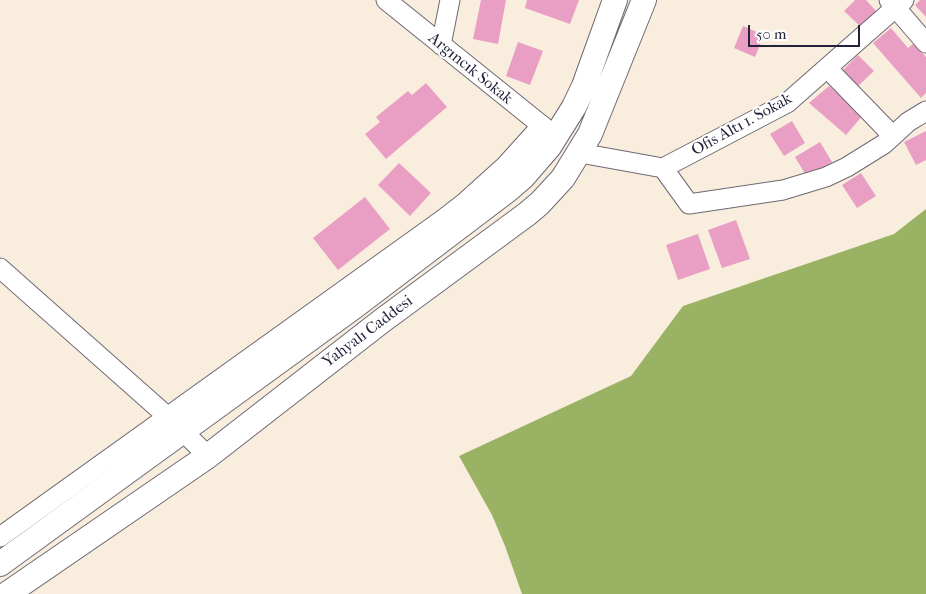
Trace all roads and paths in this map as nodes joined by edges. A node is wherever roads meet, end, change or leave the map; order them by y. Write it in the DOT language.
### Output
graph roads {
  1 [pos="386,0"];
  2 [pos="450,0"];
  3 [pos="615,0"];
  4 [pos="644,0"];
  5 [pos="896,2"];
  6 [pos="926,43"];
  7 [pos="441,46"];
  8 [pos="827,68"];
  9 [pos="926,111"];
  10 [pos="548,131"];
  11 [pos="893,136"];
  12 [pos="580,153"];
  13 [pos="663,168"];
  14 [pos="0,268"];
  15 [pos="175,424"];
  16 [pos="208,456"];
  17 [pos="0,537"];
  18 [pos="0,564"];
  19 [pos="8,594"];
  1 -- 7 [label="street, Argıncık Sokak"];
  2 -- 7 [label="street"];
  3 -- 10 [label="main road, Yahyalı Caddesi"];
  4 -- 12 [label="main road, Yahyalı Caddesi"];
  5 -- 6 [label="street"];
  5 -- 8 [label="street, Ofis Altı 1. Sokak"];
  7 -- 10 [label="street, Argıncık Sokak"];
  8 -- 11 [label="street"];
  8 -- 13 [label="street, Ofis Altı 1. Sokak"];
  9 -- 11 [label="street"];
  10 -- 15 [label="main road, Yahyalı Caddesi"];
  11 -- 13 [label="street"];
  12 -- 13 [label="street"];
  12 -- 16 [label="main road, Yahyalı Caddesi"];
  14 -- 15 [label="street"];
  15 -- 16 [label="street"];
  15 -- 17 [label="street"];
  15 -- 18 [label="main road, Yahyalı Caddesi"];
  16 -- 19 [label="main road, Yahyalı Caddesi"];
}
